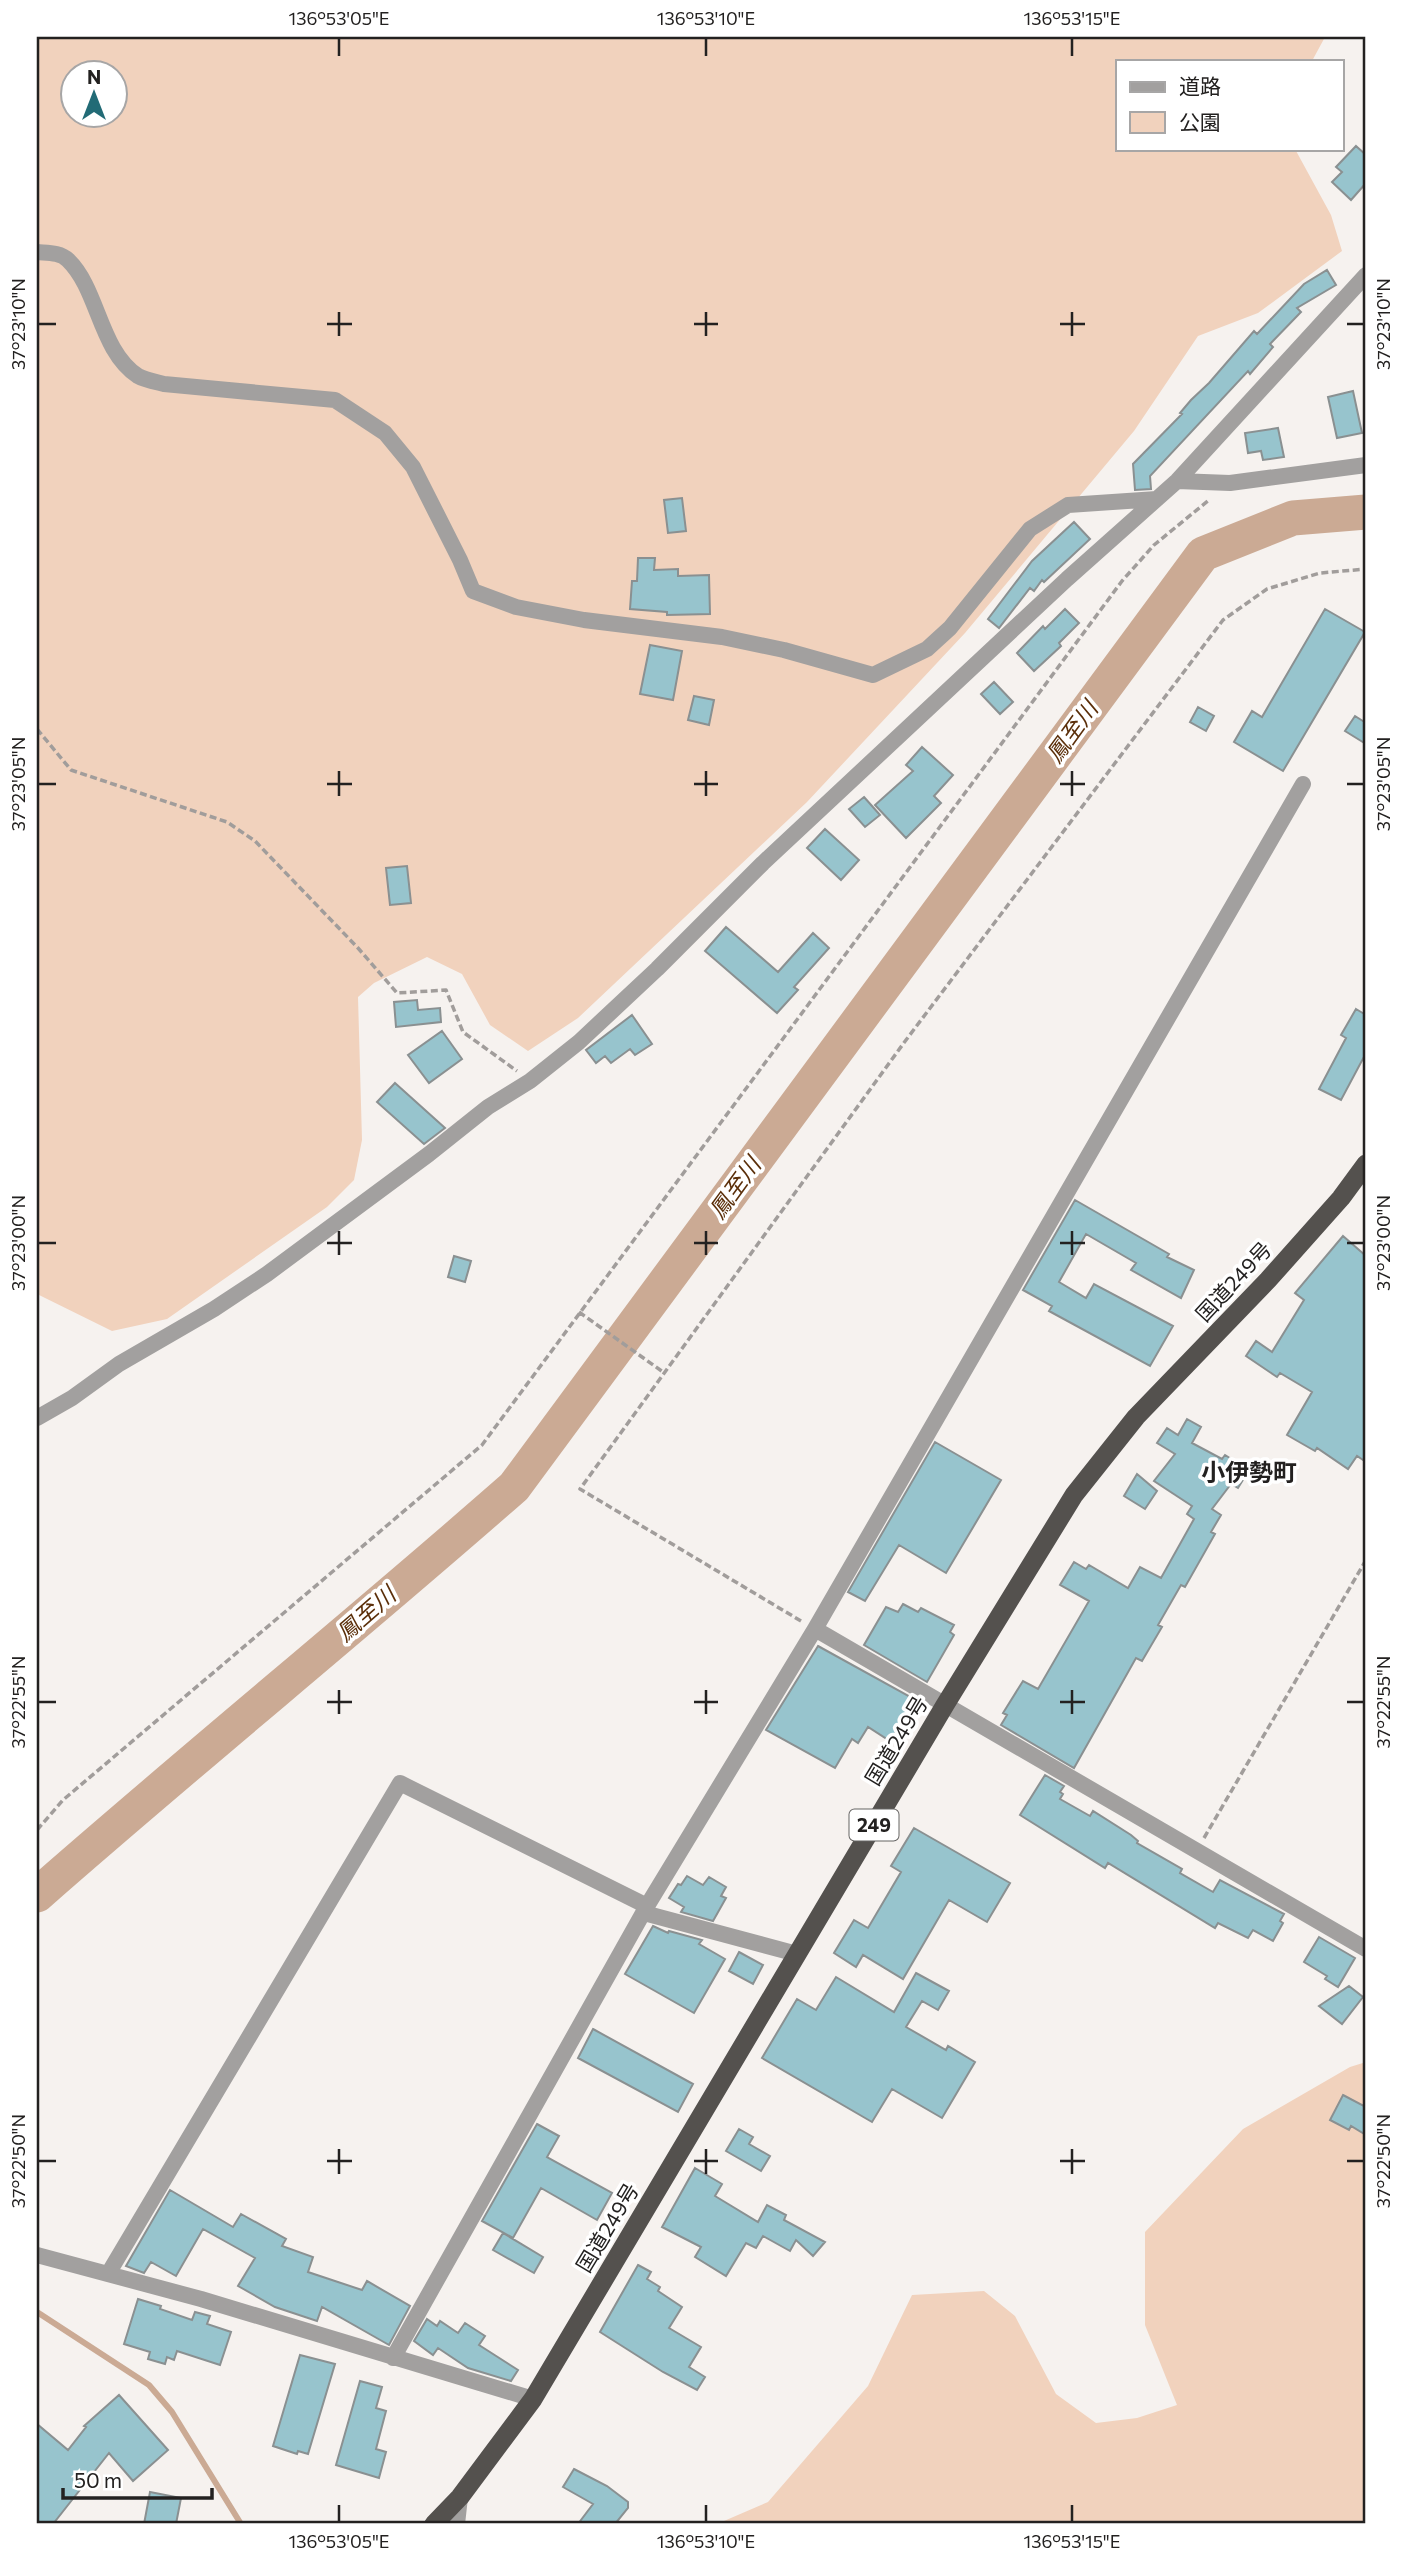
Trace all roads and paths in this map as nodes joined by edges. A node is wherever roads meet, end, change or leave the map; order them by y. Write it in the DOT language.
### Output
graph roads {
  1 [pos="37,251"];
  2 [pos="1366,275"];
  3 [pos="1366,465"];
  4 [pos="1177,481"];
  5 [pos="1230,483"];
  6 [pos="1157,499"];
  7 [pos="1366,569"];
  8 [pos="37,729"];
  9 [pos="1303,784"];
  10 [pos="530,1081"];
  11 [pos="1366,1164"];
  12 [pos="579,1312"];
  13 [pos="663,1372"];
  14 [pos="37,1418"];
  15 [pos="1366,1560"];
  16 [pos="815,1629"];
  17 [pos="945,1705"];
  18 [pos="37,1830"];
  19 [pos="1196,1852"];
  20 [pos="645,1909"];
  21 [pos="1366,1949"];
  22 [pos="797,1954"];
  23 [pos="37,2255"];
  24 [pos="108,2274"];
  25 [pos="393,2358"];
  26 [pos="533,2399"];
  27 [pos="460,2497"];
  28 [pos="434,2524"];
  29 [pos="457,2524"];
  1 -- 6 [label="street"];
  2 -- 4 [label="street"];
  3 -- 5 [label="street"];
  4 -- 5 [label="street"];
  4 -- 6 [label="street"];
  5 -- 12 [label="path"];
  6 -- 10 [label="street"];
  7 -- 13 [label="path"];
  8 -- 10 [label="path"];
  9 -- 16 [label="street"];
  10 -- 14 [label="street"];
  11 -- 17 [label="highway, 国道249号 / 249"];
  12 -- 13 [label="path"];
  12 -- 18 [label="path"];
  13 -- 16 [label="path"];
  15 -- 19 [label="path"];
  16 -- 17 [label="street"];
  16 -- 20 [label="street"];
  17 -- 19 [label="street"];
  17 -- 22 [label="highway, 国道249号 / 249"];
  19 -- 21 [label="street"];
  20 -- 22 [label="street"];
  20 -- 24 [label="street"];
  20 -- 25 [label="street"];
  22 -- 26 [label="highway, 国道249号 / 249"];
  23 -- 24 [label="street"];
  24 -- 25 [label="street"];
  25 -- 26 [label="street"];
  26 -- 27 [label="highway, 国道249号 / 249"];
  27 -- 28 [label="highway, 国道249号 / 249"];
  27 -- 29 [label="street"];
}
